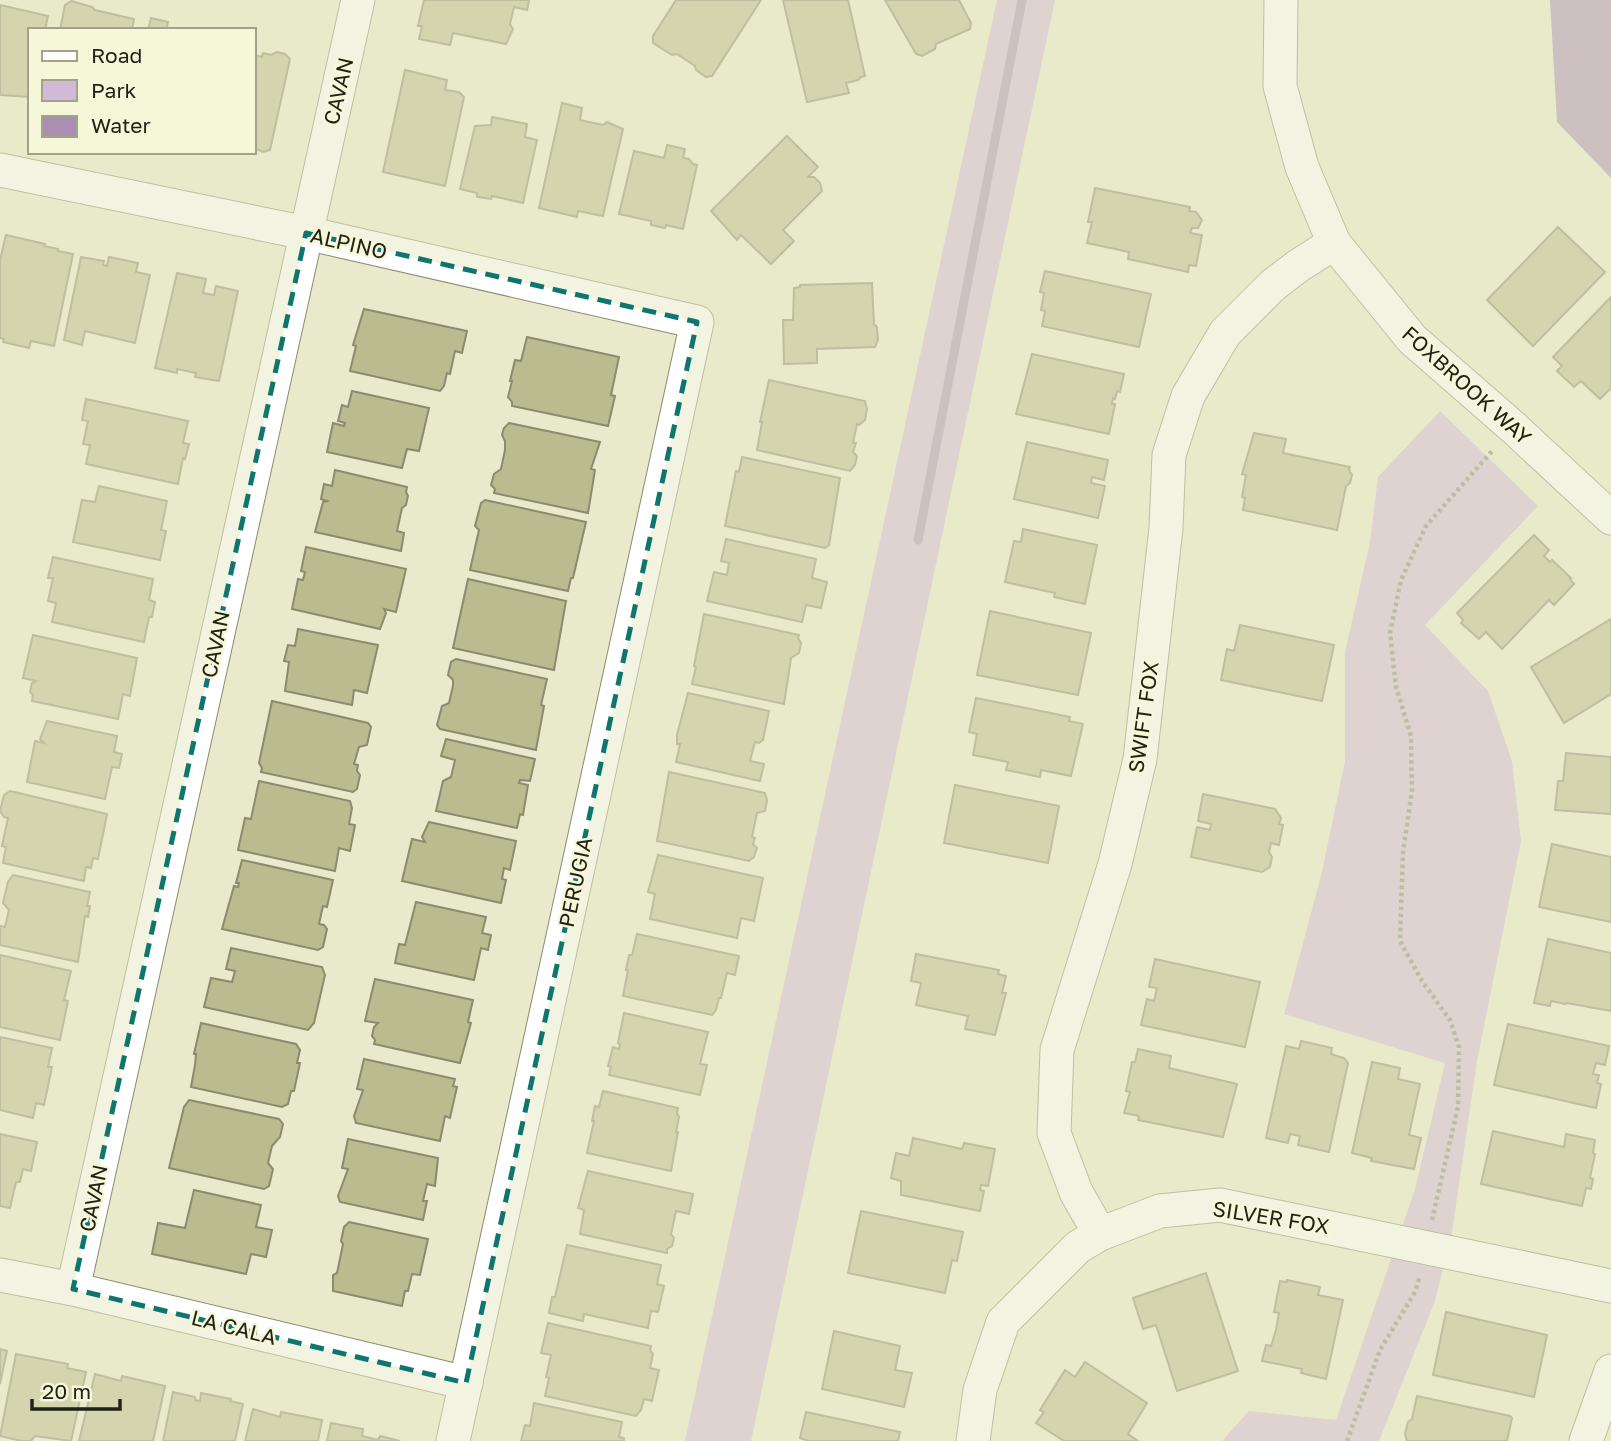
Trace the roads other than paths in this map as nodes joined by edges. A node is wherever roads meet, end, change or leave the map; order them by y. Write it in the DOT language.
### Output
graph roads {
  1 [pos="358,0"];
  2 [pos="1281,0"];
  3 [pos="0,170"];
  4 [pos="306,233"];
  5 [pos="1334,243"];
  6 [pos="697,322"];
  7 [pos="1611,518"];
  8 [pos="1100,1234"];
  9 [pos="0,1275"];
  10 [pos="1611,1286"];
  11 [pos="73,1289"];
  12 [pos="1611,1371"];
  13 [pos="466,1383"];
  14 [pos="453,1441"];
  15 [pos="973,1441"];
  16 [pos="1586,1441"];
  1 -- 4 [label="street, CAVAN"];
  2 -- 5 [label="street, FOXBROOK WAY"];
  3 -- 4 [label="street, ALPINO"];
  4 -- 6 [label="street, ALPINO"];
  4 -- 11 [label="street, CAVAN"];
  5 -- 7 [label="street, FOXBROOK WAY"];
  5 -- 8 [label="street, SWIFT FOX"];
  6 -- 13 [label="street, PERUGIA"];
  8 -- 10 [label="street, SILVER FOX"];
  8 -- 15 [label="street, SILVER FOX"];
  9 -- 11 [label="street, LA CALA"];
  11 -- 13 [label="street, LA CALA"];
  12 -- 16 [label="street"];
  13 -- 14 [label="street, PERUGIA"];
}
